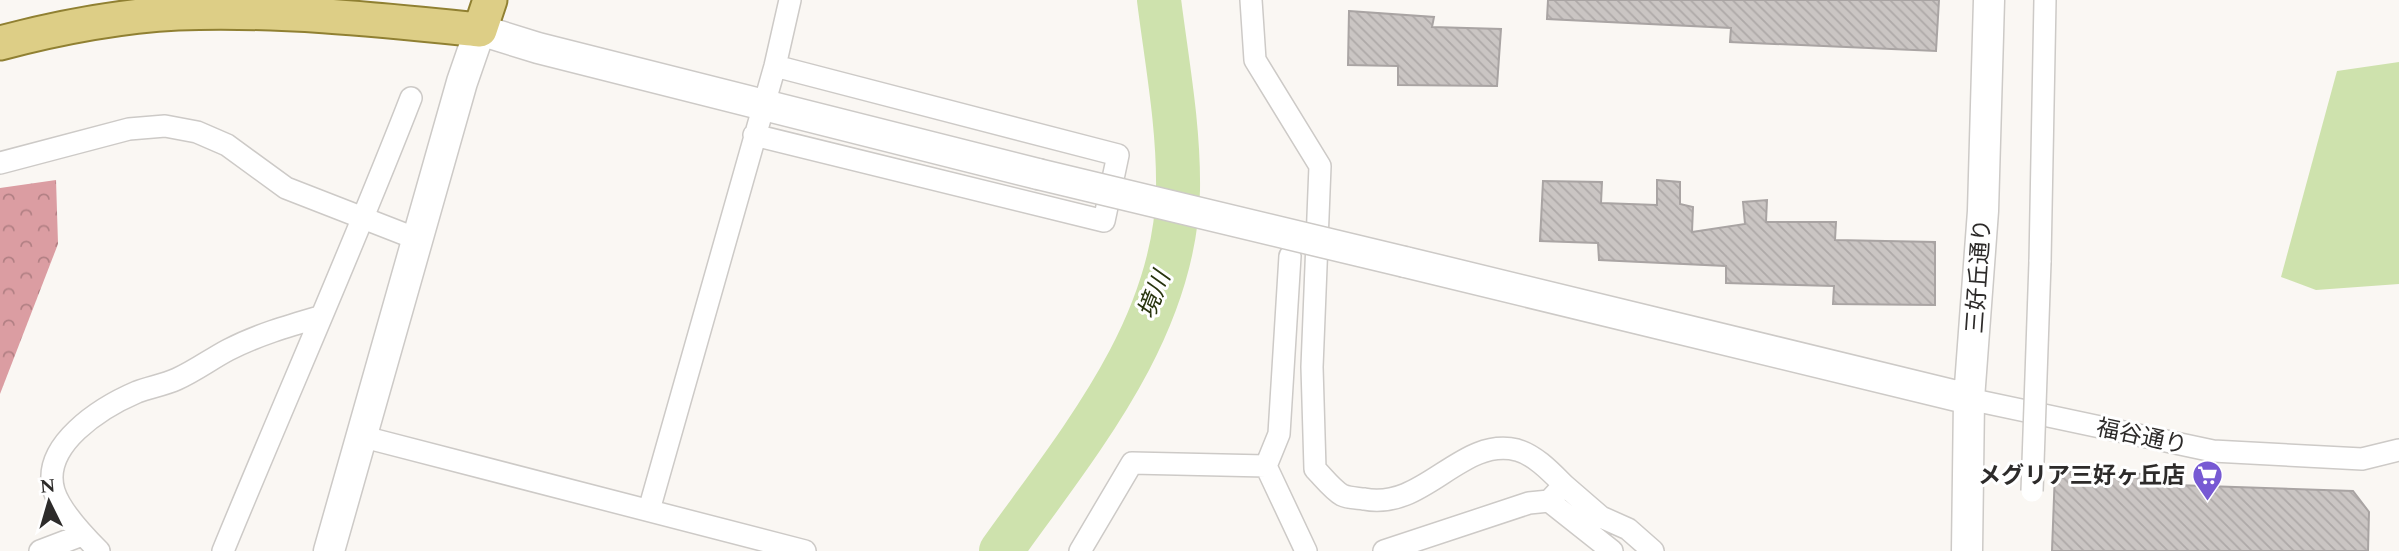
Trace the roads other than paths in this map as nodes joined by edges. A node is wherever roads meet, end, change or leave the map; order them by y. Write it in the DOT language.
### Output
graph roads {
  1 [pos="790,0"];
  2 [pos="1251,0"];
  3 [pos="1989,0"];
  4 [pos="2045,0"];
  5 [pos="485,15"];
  6 [pos="0,43"];
  7 [pos="775,66"];
  8 [pos="411,98"];
  9 [pos="763,103"];
  10 [pos="754,135"];
  11 [pos="0,163"];
  12 [pos="364,218"];
  13 [pos="416,239"];
  14 [pos="1290,256"];
  15 [pos="319,317"];
  16 [pos="1969,399"];
  17 [pos="360,436"];
  18 [pos="2399,450"];
  19 [pos="1266,466"];
  20 [pos="1564,485"];
  21 [pos="2032,491"];
  22 [pos="1549,501"];
  23 [pos="649,510"];
  24 [pos="82,535"];
  25 [pos="40,551"];
  26 [pos="99,551"];
  27 [pos="223,551"];
  28 [pos="329,551"];
  29 [pos="806,551"];
  30 [pos="1080,551"];
  31 [pos="1306,551"];
  32 [pos="1384,551"];
  33 [pos="1612,551"];
  34 [pos="1653,551"];
  35 [pos="1967,551"];
  1 -- 7 [label="street"];
  2 -- 20 [label="street"];
  3 -- 16 [label="street, 三好丘通り"];
  4 -- 21 [label="street, bridge"];
  5 -- 6 [label="main road"];
  5 -- 9 [label="street"];
  5 -- 13 [label="street"];
  7 -- 9 [label="street"];
  7 -- 10 [label="street"];
  8 -- 12 [label="street"];
  9 -- 10 [label="street"];
  9 -- 16 [label="street, bridge"];
  10 -- 23 [label="street"];
  11 -- 12 [label="street"];
  12 -- 13 [label="street"];
  12 -- 15 [label="street"];
  13 -- 17 [label="street"];
  14 -- 19 [label="street"];
  15 -- 24 [label="street"];
  15 -- 27 [label="street"];
  16 -- 18 [label="street, 福谷通り"];
  16 -- 35 [label="street, 三好丘通り"];
  17 -- 23 [label="street"];
  17 -- 28 [label="street"];
  19 -- 30 [label="street"];
  19 -- 31 [label="street"];
  20 -- 22 [label="street"];
  20 -- 34 [label="street"];
  22 -- 32 [label="street"];
  22 -- 33 [label="street"];
  23 -- 29 [label="street"];
  24 -- 25 [label="street"];
  24 -- 26 [label="street"];
}
